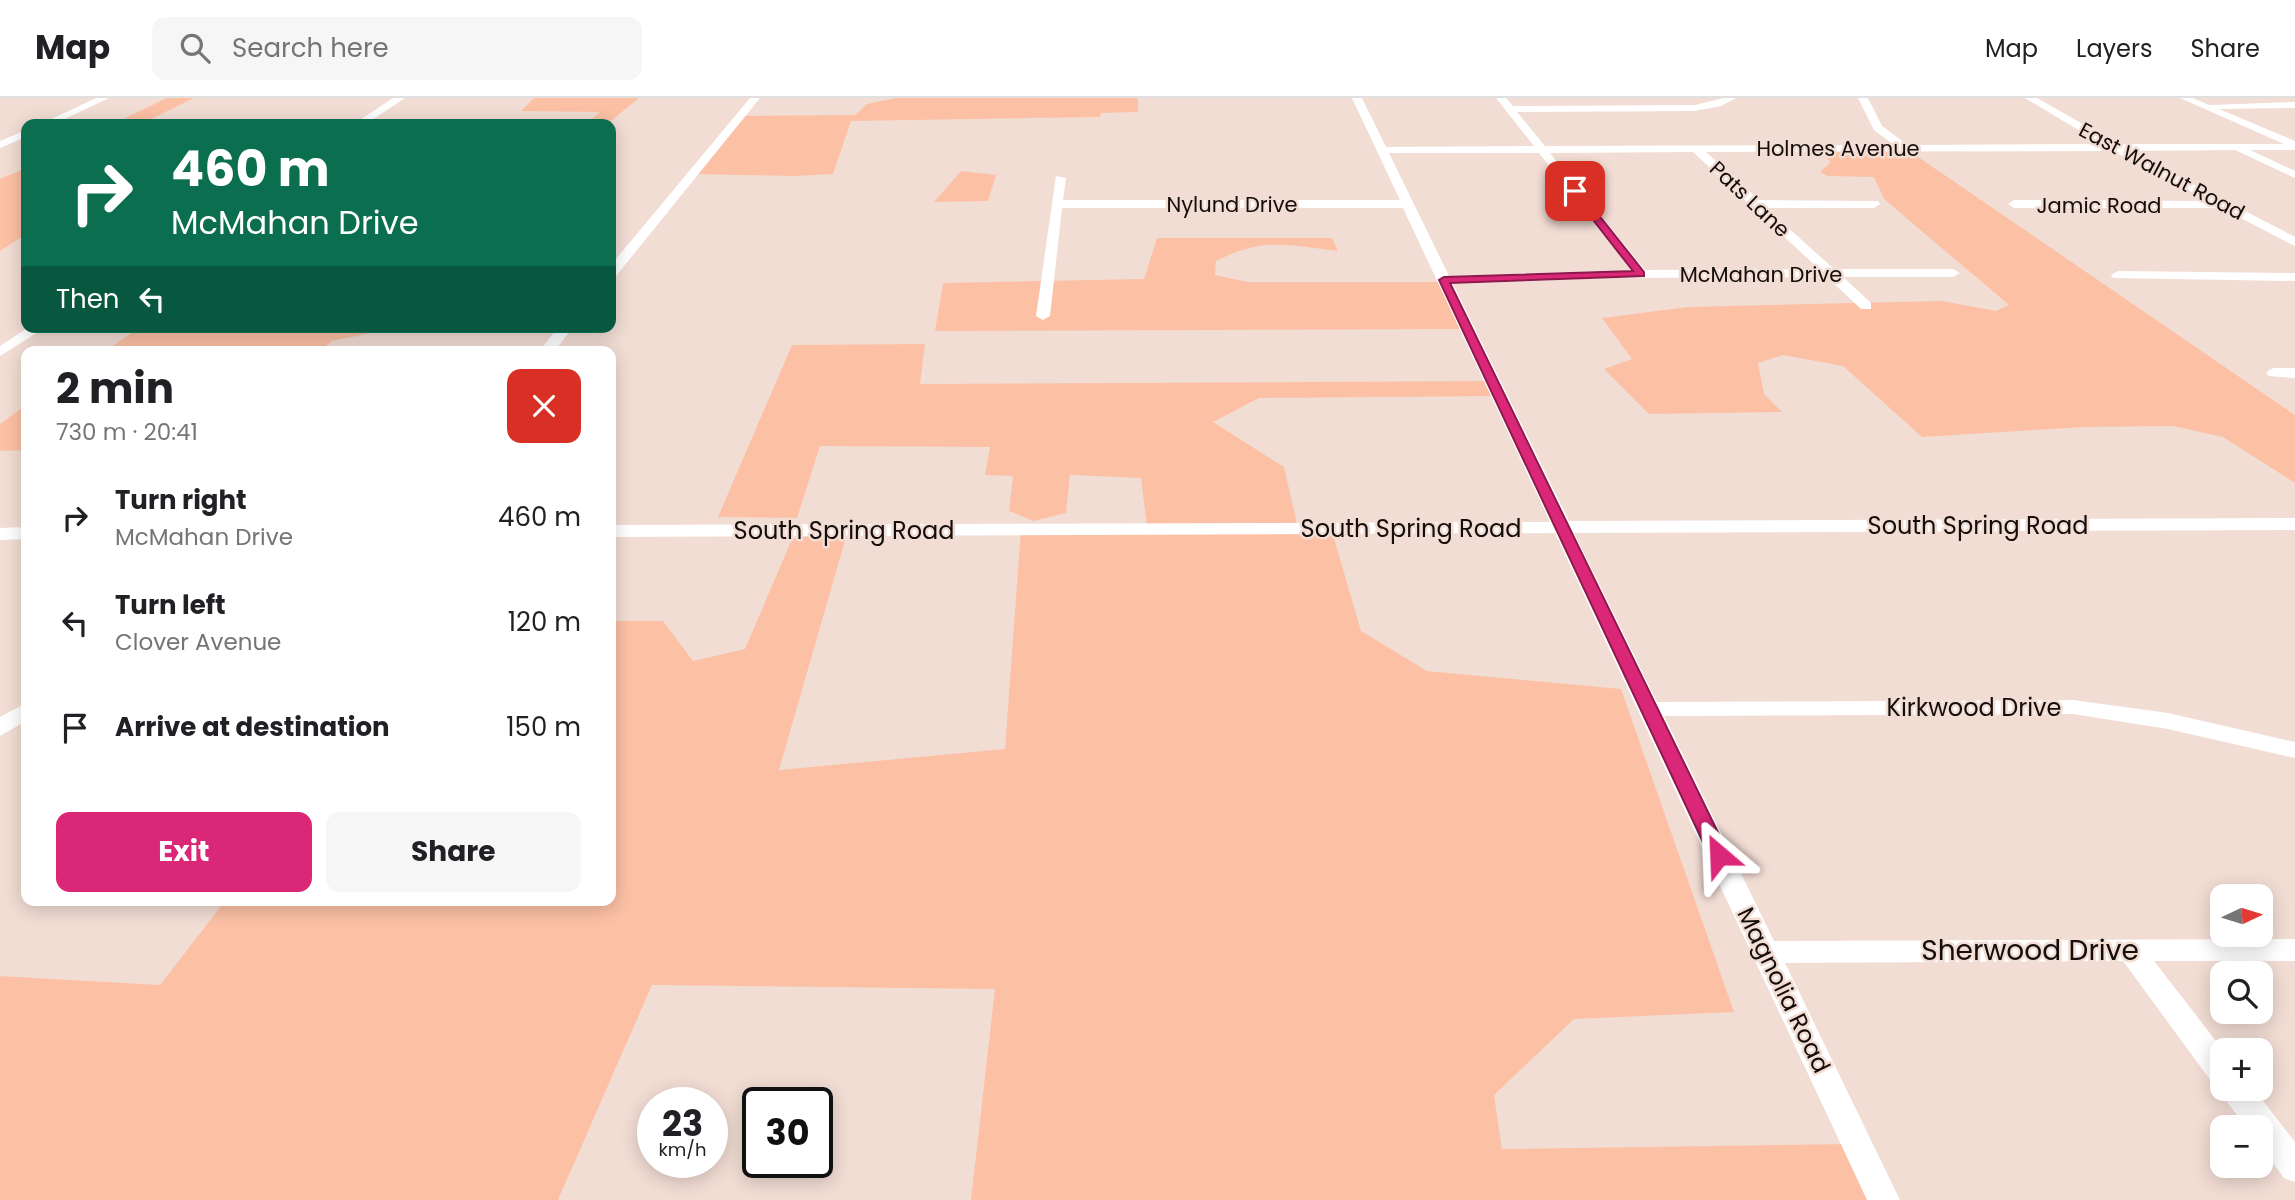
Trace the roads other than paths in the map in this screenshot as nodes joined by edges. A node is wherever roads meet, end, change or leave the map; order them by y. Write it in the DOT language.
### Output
graph roads {
  1 [pos="104,98"];
  2 [pos="400,98"];
  3 [pos="755,98"];
  4 [pos="1357,98"];
  5 [pos="1501,98"];
  6 [pos="1731,98"];
  7 [pos="1863,98"];
  8 [pos="2030,98"];
  9 [pos="2185,98"];
  10 [pos="2295,105"];
  11 [pos="2204,106"];
  12 [pos="1510,109"];
  13 [pos="57,119"];
  14 [pos="367,119"];
  15 [pos="13,128"];
  16 [pos="21,130"];
  17 [pos="21,134"];
  18 [pos="0,145"];
  19 [pos="2295,146"];
  20 [pos="2235,147"];
  21 [pos="1905,148"];
  22 [pos="2116,148"];
  23 [pos="1542,149"];
  24 [pos="1696,149"];
  25 [pos="1382,150"];
  26 [pos="2295,175"];
  27 [pos="1060,178"];
  28 [pos="1056,204"];
  29 [pos="1408,204"];
  30 [pos="1756,204"];
  31 [pos="1874,204"];
  32 [pos="2014,204"];
  33 [pos="2225,205"];
  34 [pos="2295,242"];
  35 [pos="616,267"];
  36 [pos="1831,273"];
  37 [pos="1953,273"];
  38 [pos="1641,274"];
  39 [pos="2118,275"];
  40 [pos="2295,277"];
  41 [pos="1444,280"];
  42 [pos="1866,306"];
  43 [pos="1043,316"];
  44 [pos="30,333"];
  45 [pos="0,352"];
  46 [pos="2274,373"];
  47 [pos="2295,373"];
  48 [pos="2295,524"];
  49 [pos="1562,527"];
  50 [pos="616,531"];
  51 [pos="21,533"];
  52 [pos="0,534"];
  53 [pos="1649,709"];
  54 [pos="21,713"];
  55 [pos="0,727"];
  56 [pos="2295,750"];
  57 [pos="2129,949"];
  58 [pos="2295,950"];
  59 [pos="1766,952"];
  60 [pos="2210,1056"];
  61 [pos="2245,1101"];
  62 [pos="2295,1167"];
  63 [pos="1884,1200"];
  1 -- 13 [label="street"];
  2 -- 14 [label="street"];
  3 -- 35 [label="street"];
  4 -- 25 [label="street, Magnolia Road"];
  5 -- 12 [label="street"];
  6 -- 12 [label="street"];
  7 -- 21 [label="street"];
  8 -- 22 [label="street, East Walnut Road"];
  9 -- 11 [label="street"];
  10 -- 11 [label="street"];
  11 -- 19 [label="street"];
  12 -- 23 [label="street"];
  15 -- 16 [label="street"];
  17 -- 18 [label="street"];
  19 -- 20 [label="street, Holmes Avenue"];
  20 -- 22 [label="street, Holmes Avenue"];
  20 -- 26 [label="street"];
  21 -- 22 [label="street, Holmes Avenue"];
  21 -- 24 [label="street, Holmes Avenue"];
  22 -- 33 [label="street, East Walnut Road"];
  23 -- 24 [label="street, Holmes Avenue"];
  23 -- 25 [label="street, Holmes Avenue"];
  23 -- 38 [label="street"];
  24 -- 30 [label="street, Pats Lane"];
  25 -- 29 [label="street, Magnolia Road"];
  27 -- 28 [label="street"];
  28 -- 29 [label="street, Nylund Drive"];
  28 -- 43 [label="street"];
  29 -- 41 [label="street, Magnolia Road"];
  30 -- 31 [label="street"];
  30 -- 36 [label="street, Pats Lane"];
  32 -- 33 [label="street, Jamic Road"];
  33 -- 34 [label="street, East Walnut Road"];
  36 -- 37 [label="street, McMahan Drive"];
  36 -- 38 [label="street, McMahan Drive"];
  36 -- 42 [label="street, Pats Lane"];
  38 -- 41 [label="street, McMahan Drive"];
  39 -- 40 [label="street"];
  41 -- 49 [label="street, Magnolia Road"];
  44 -- 45 [label="street"];
  46 -- 47 [label="street"];
  48 -- 49 [label="street, South Spring Road"];
  49 -- 50 [label="street, South Spring Road"];
  49 -- 53 [label="street, Magnolia Road"];
  51 -- 52 [label="street"];
  53 -- 56 [label="street, Kirkwood Drive"];
  53 -- 59 [label="street, Magnolia Road"];
  54 -- 55 [label="street"];
  57 -- 58 [label="street, Sherwood Drive"];
  57 -- 59 [label="street, Sherwood Drive"];
  57 -- 60 [label="street"];
  59 -- 63 [label="street, Magnolia Road"];
  61 -- 62 [label="street"];
}
